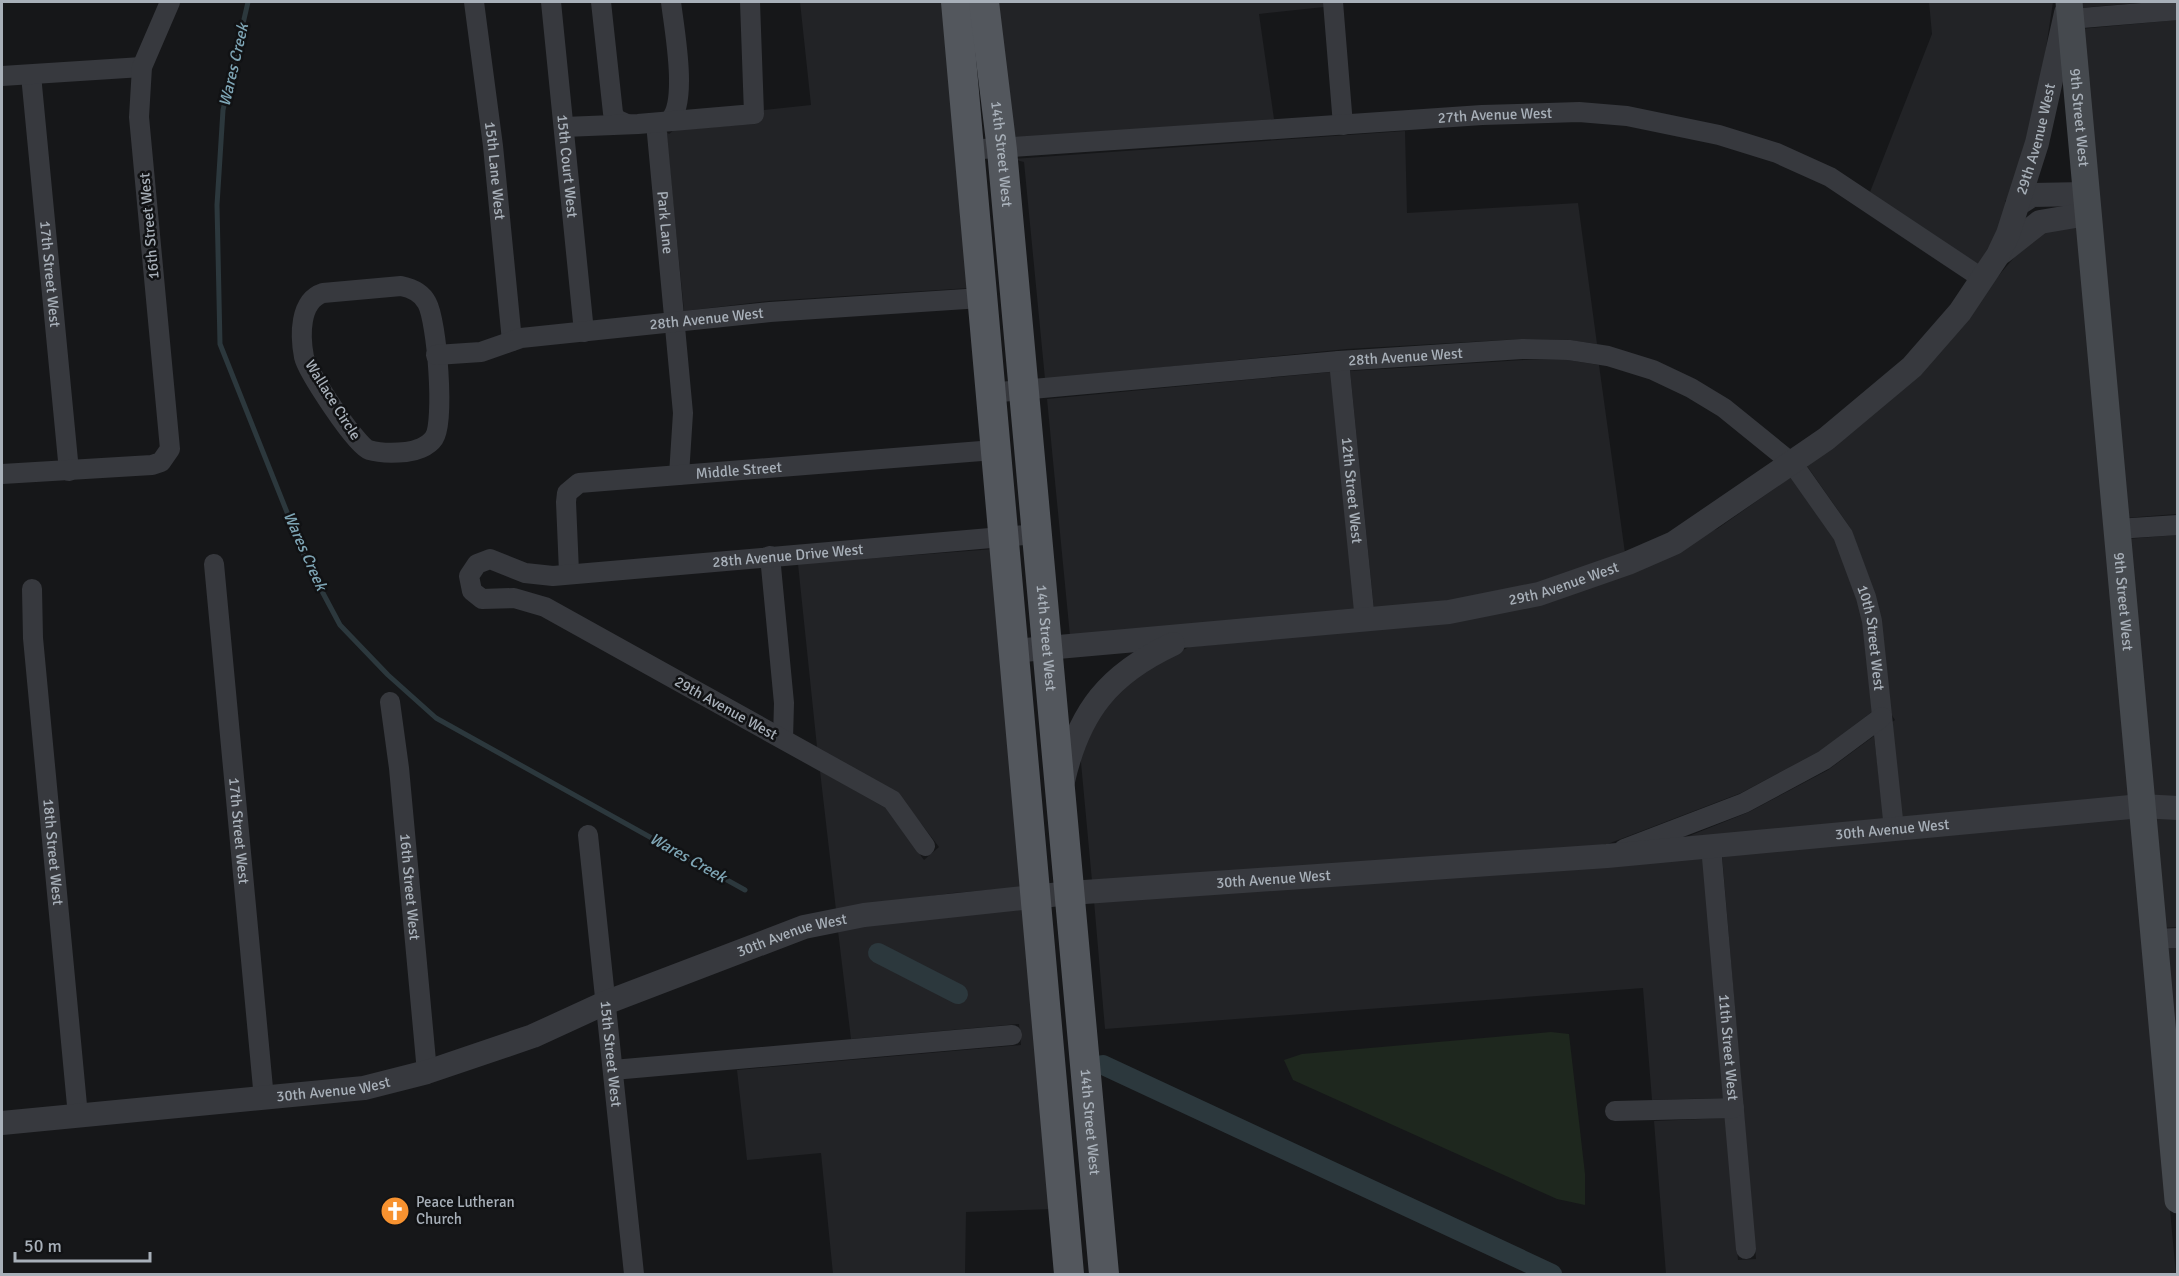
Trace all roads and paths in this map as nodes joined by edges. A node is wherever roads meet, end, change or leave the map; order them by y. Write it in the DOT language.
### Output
graph roads {
  1 [pos="171,2"];
  2 [pos="474,2"];
  3 [pos="551,2"];
  4 [pos="601,2"];
  5 [pos="671,2"];
  6 [pos="750,2"];
  7 [pos="956,2"];
  8 [pos="984,2"];
  9 [pos="1333,2"];
  10 [pos="2069,8"];
  11 [pos="2178,10"];
  12 [pos="142,67"];
  13 [pos="31,75"];
  14 [pos="2,76"];
  15 [pos="663,121"];
  16 [pos="627,124"];
  17 [pos="1343,125"];
  18 [pos="564,127"];
  19 [pos="968,150"];
  20 [pos="1002,150"];
  21 [pos="2018,204"];
  22 [pos="2086,204"];
  23 [pos="1998,255"];
  24 [pos="1983,279"];
  25 [pos="981,298"];
  26 [pos="676,323"];
  27 [pos="584,332"];
  28 [pos="512,341"];
  29 [pos="436,355"];
  30 [pos="1339,361"];
  31 [pos="1024,391"];
  32 [pos="989,393"];
  33 [pos="994,450"];
  34 [pos="1793,464"];
  35 [pos="69,471"];
  36 [pos="2,474"];
  37 [pos="680,475"];
  38 [pos="2178,525"];
  39 [pos="2117,529"];
  40 [pos="1037,534"];
  41 [pos="1002,537"];
  42 [pos="770,556"];
  43 [pos="214,564"];
  44 [pos="569,573"];
  45 [pos="539,576"];
  46 [pos="32,589"];
  47 [pos="535,602"];
  48 [pos="1365,621"];
  49 [pos="1187,637"];
  50 [pos="1047,648"];
  51 [pos="1013,651"];
  52 [pos="390,702"];
  53 [pos="1882,717"];
  54 [pos="783,740"];
  55 [pos="1060,792"];
  56 [pos="2141,806"];
  57 [pos="2178,808"];
  58 [pos="1894,829"];
  59 [pos="588,835"];
  60 [pos="926,846"];
  61 [pos="1711,846"];
  62 [pos="1607,855"];
  63 [pos="1070,893"];
  64 [pos="1035,896"];
  65 [pos="2166,939"];
  66 [pos="605,1004"];
  67 [pos="1011,1035"];
  68 [pos="614,1070"];
  69 [pos="427,1072"];
  70 [pos="264,1099"];
  71 [pos="1734,1108"];
  72 [pos="1615,1111"];
  73 [pos="78,1116"];
  74 [pos="2,1123"];
  75 [pos="2178,1200"];
  76 [pos="1746,1249"];
  77 [pos="634,1275"];
  78 [pos="1069,1275"];
  79 [pos="1104,1275"];
  1 -- 12 [label="street, 16th Street West"];
  2 -- 28 [label="street, 15th Lane West"];
  3 -- 18 [label="street, 15th Court West"];
  4 -- 16 [label="street"];
  5 -- 15 [label="street"];
  6 -- 15 [label="street"];
  7 -- 19 [label="main road"];
  8 -- 20 [label="main road, 14th Street West"];
  9 -- 17 [label="street"];
  10 -- 11 [label="street"];
  10 -- 21 [label="street, 29th Avenue West"];
  10 -- 22 [label="main road, 9th Street West"];
  12 -- 13 [label="street"];
  12 -- 35 [label="street, 16th Street West"];
  13 -- 14 [label="street"];
  13 -- 35 [label="street, 17th Street West"];
  15 -- 16 [label="street"];
  15 -- 26 [label="street, Park Lane"];
  16 -- 18 [label="street"];
  17 -- 20 [label="street, 27th Avenue West"];
  17 -- 24 [label="street, 27th Avenue West"];
  18 -- 27 [label="street, 15th Court West"];
  19 -- 20 [label="street, 27th Avenue West"];
  19 -- 25 [label="main road"];
  20 -- 31 [label="main road, 14th Street West"];
  21 -- 22 [label="street, 29th Avenue West"];
  21 -- 23 [label="street, 29th Avenue West"];
  22 -- 23 [label="street, 29th Avenue West"];
  22 -- 39 [label="main road, 9th Street West"];
  23 -- 24 [label="street, 29th Avenue West"];
  24 -- 34 [label="street, 29th Avenue West"];
  25 -- 26 [label="street, 28th Avenue West"];
  25 -- 32 [label="main road"];
  26 -- 27 [label="street, 28th Avenue West"];
  26 -- 37 [label="street, Park Lane"];
  27 -- 28 [label="street, 28th Avenue West"];
  28 -- 29 [label="street, 28th Avenue West"];
  29 -- 29 [label="street, Wallace Circle"];
  30 -- 31 [label="street, 28th Avenue West"];
  30 -- 34 [label="street, 28th Avenue West"];
  30 -- 48 [label="street, 12th Street West"];
  31 -- 32 [label="street, 28th Avenue West"];
  31 -- 40 [label="main road, 14th Street West"];
  32 -- 33 [label="main road"];
  33 -- 37 [label="street, Middle Street"];
  33 -- 41 [label="main road"];
  34 -- 48 [label="street, 29th Avenue West"];
  34 -- 53 [label="street, 10th Street West"];
  35 -- 36 [label="street"];
  37 -- 44 [label="street, Middle Street"];
  38 -- 39 [label="street"];
  39 -- 56 [label="main road, 9th Street West"];
  40 -- 41 [label="street, 28th Avenue Drive West"];
  40 -- 50 [label="main road, 14th Street West"];
  41 -- 42 [label="street, 28th Avenue Drive West"];
  41 -- 51 [label="main road"];
  42 -- 44 [label="street, 28th Avenue Drive West"];
  42 -- 54 [label="street"];
  43 -- 70 [label="street, 17th Street West"];
  44 -- 45 [label="street, 28th Avenue Drive West"];
  45 -- 47 [label="street"];
  45 -- 47 [label="street"];
  46 -- 73 [label="street, 18th Street West"];
  47 -- 54 [label="street, 29th Avenue West"];
  48 -- 49 [label="street, 29th Avenue West"];
  49 -- 50 [label="street, 29th Avenue West"];
  49 -- 55 [label="street"];
  50 -- 51 [label="street, 29th Avenue West"];
  50 -- 55 [label="main road, 14th Street West"];
  51 -- 64 [label="main road"];
  52 -- 69 [label="street, 16th Street West"];
  53 -- 58 [label="street, 10th Street West"];
  53 -- 62 [label="street, 30th Avenue West"];
  54 -- 60 [label="street, 29th Avenue West"];
  55 -- 63 [label="main road, 14th Street West"];
  56 -- 57 [label="street, 30th Avenue West"];
  56 -- 58 [label="street, 30th Avenue West"];
  56 -- 65 [label="main road, 9th Street West"];
  58 -- 61 [label="street, 30th Avenue West"];
  59 -- 66 [label="street, 15th Street West"];
  61 -- 62 [label="street, 30th Avenue West"];
  61 -- 71 [label="street, 11th Street West"];
  62 -- 63 [label="street, 30th Avenue West"];
  63 -- 64 [label="street, 30th Avenue West"];
  63 -- 79 [label="main road, 14th Street West"];
  64 -- 66 [label="street, 30th Avenue West"];
  64 -- 78 [label="main road"];
  65 -- 75 [label="main road, 9th Street West"];
  66 -- 68 [label="street, 15th Street West"];
  66 -- 69 [label="street, 30th Avenue West"];
  67 -- 68 [label="street"];
  68 -- 77 [label="street, 15th Street West"];
  69 -- 70 [label="street, 30th Avenue West"];
  70 -- 73 [label="street, 30th Avenue West"];
  71 -- 72 [label="street"];
  71 -- 76 [label="street, 11th Street West"];
  73 -- 74 [label="street, 30th Avenue West"];
}
